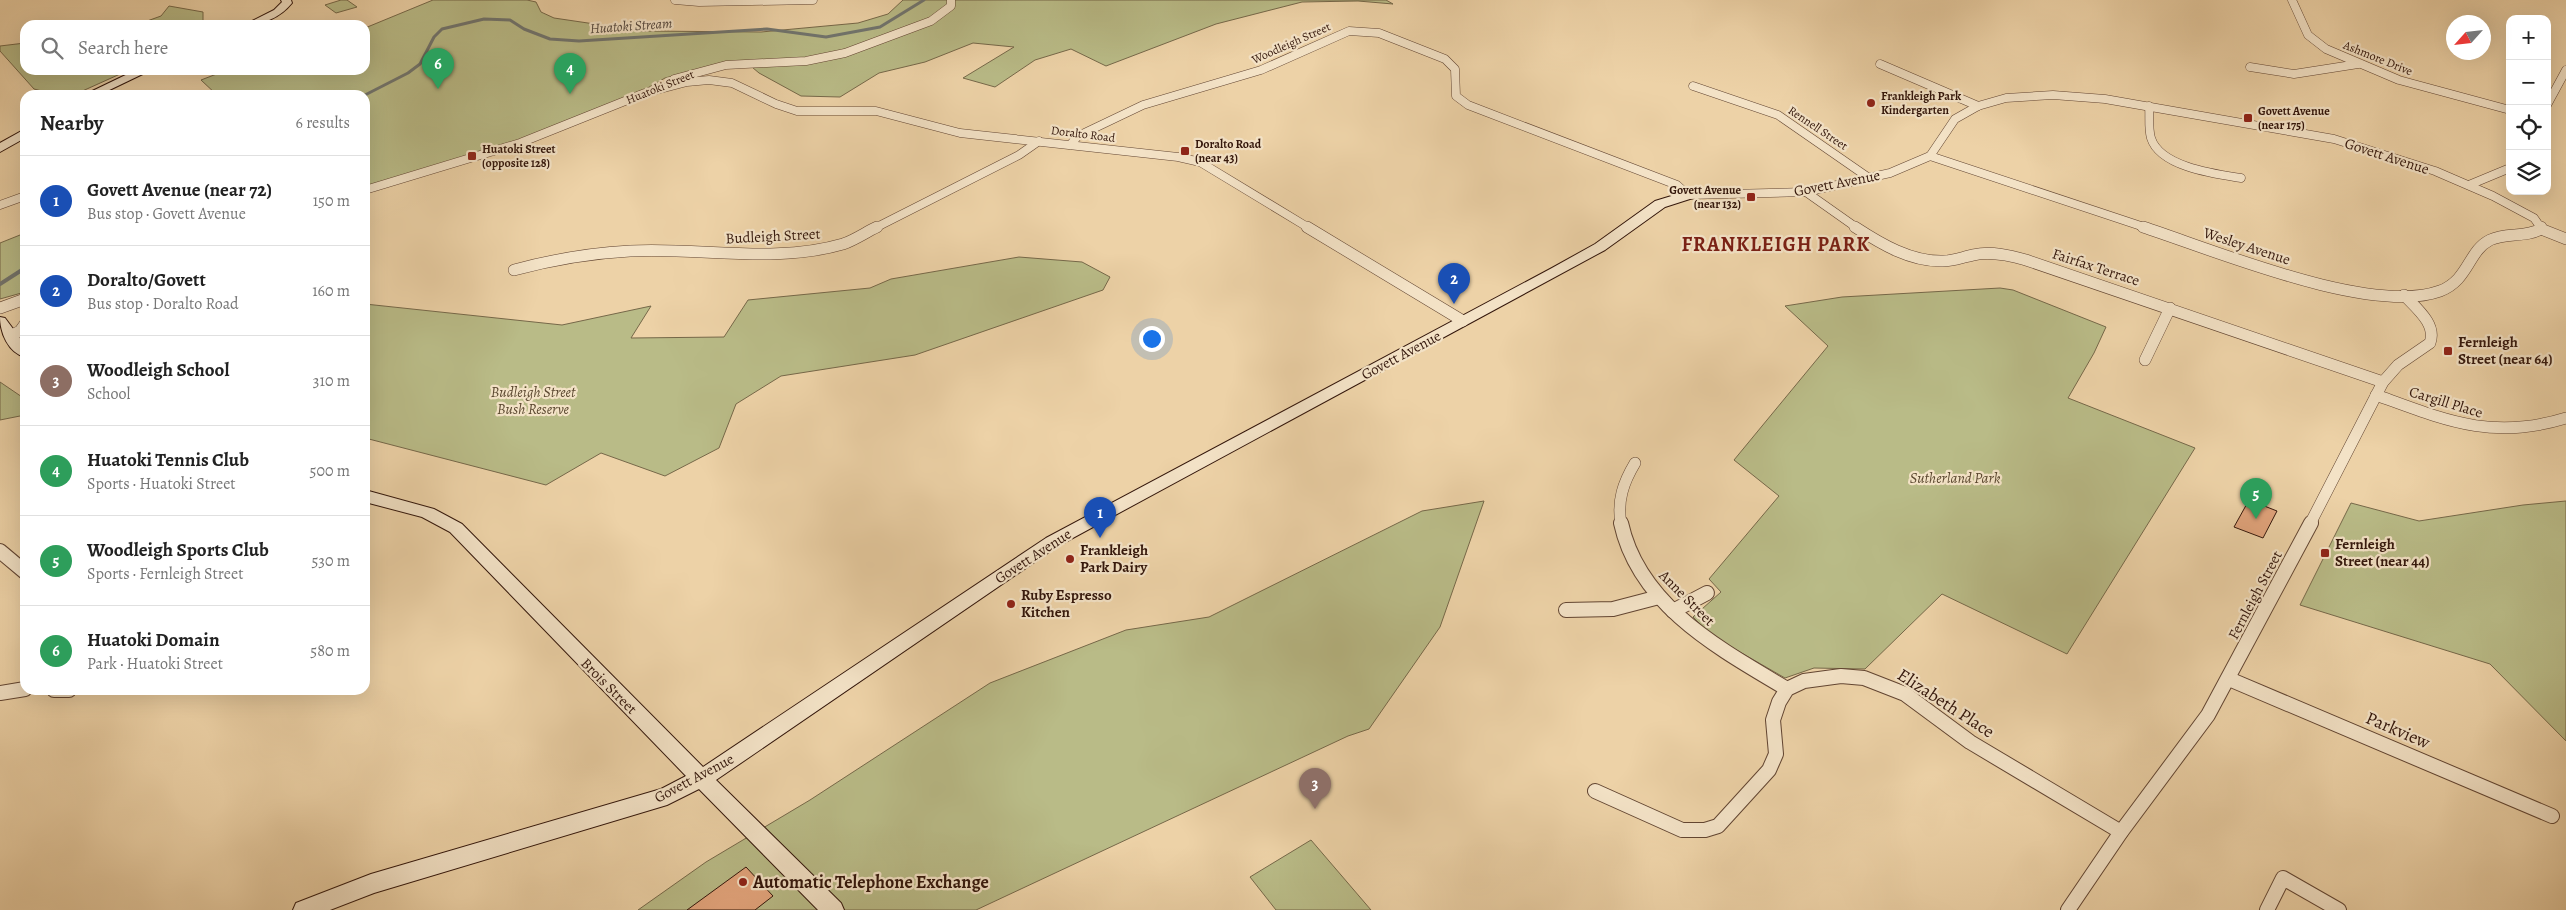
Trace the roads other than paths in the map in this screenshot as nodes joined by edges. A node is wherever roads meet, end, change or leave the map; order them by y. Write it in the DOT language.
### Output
graph roads {
  1 [pos="286,0"];
  2 [pos="675,0"];
  3 [pos="813,0"];
  4 [pos="951,0"];
  5 [pos="2292,0"];
  6 [pos="260,20"];
  7 [pos="1880,64"];
  8 [pos="2358,64"];
  9 [pos="2250,67"];
  10 [pos="2566,70"];
  11 [pos="134,75"];
  12 [pos="2563,81"];
  13 [pos="1693,86"];
  14 [pos="666,87"];
  15 [pos="101,90"];
  16 [pos="2551,99"];
  17 [pos="1978,106"];
  18 [pos="2149,106"];
  19 [pos="2506,109"];
  20 [pos="20,136"];
  21 [pos="1039,141"];
  22 [pos="1070,145"];
  23 [pos="0,148"];
  24 [pos="1930,156"];
  25 [pos="2506,170"];
  26 [pos="1869,178"];
  27 [pos="2241,178"];
  28 [pos="2468,185"];
  29 [pos="370,189"];
  30 [pos="1806,192"];
  31 [pos="1688,195"];
  32 [pos="20,198"];
  33 [pos="0,206"];
  34 [pos="2541,229"];
  35 [pos="2566,240"];
  36 [pos="514,270"];
  37 [pos="2404,295"];
  38 [pos="20,301"];
  39 [pos="0,308"];
  40 [pos="2170,308"];
  41 [pos="0,321"];
  42 [pos="1463,321"];
  43 [pos="20,331"];
  44 [pos="12,335"];
  45 [pos="20,349"];
  46 [pos="2145,360"];
  47 [pos="2383,382"];
  48 [pos="2376,395"];
  49 [pos="2566,418"];
  50 [pos="1635,463"];
  51 [pos="370,497"];
  52 [pos="0,551"];
  53 [pos="20,568"];
  54 [pos="1708,593"];
  55 [pos="1659,597"];
  56 [pos="1566,610"];
  57 [pos="1673,611"];
  58 [pos="2229,679"];
  59 [pos="1787,689"];
  60 [pos="20,690"];
  61 [pos="0,693"];
  62 [pos="701,777"];
  63 [pos="1595,791"];
  64 [pos="2552,816"];
  65 [pos="2121,832"];
  66 [pos="304,910"];
  67 [pos="833,910"];
  68 [pos="2068,910"];
  69 [pos="2267,910"];
  70 [pos="2339,910"];
  1 -- 6 [label="street"];
  2 -- 3 [label="street"];
  4 -- 14 [label="street, Huatoki Street"];
  5 -- 8 [label="street, Ashmore Drive"];
  7 -- 17 [label="street"];
  8 -- 9 [label="street"];
  8 -- 19 [label="street, Ashmore Drive"];
  10 -- 12 [label="street"];
  11 -- 15 [label="street"];
  12 -- 16 [label="street"];
  13 -- 26 [label="street, Rennell Street"];
  14 -- 21 [label="street, Doralto Road"];
  14 -- 29 [label="street, Huatoki Street"];
  17 -- 18 [label="street, Govett Avenue"];
  17 -- 24 [label="street, Govett Avenue"];
  18 -- 27 [label="street"];
  18 -- 28 [label="street, Govett Avenue"];
  20 -- 23 [label="street"];
  21 -- 22 [label="street, Doralto Road"];
  21 -- 36 [label="street, Budleigh Street"];
  22 -- 31 [label="street, Woodleigh Street"];
  22 -- 42 [label="street, Doralto Road"];
  24 -- 26 [label="street, Govett Avenue"];
  24 -- 37 [label="street, Wesley Avenue"];
  25 -- 28 [label="street"];
  26 -- 30 [label="street, Govett Avenue"];
  28 -- 34 [label="street, Govett Avenue"];
  30 -- 31 [label="street, Govett Avenue"];
  30 -- 40 [label="street, Fairfax Terrace"];
  31 -- 42 [label="street, Govett Avenue"];
  32 -- 33 [label="street"];
  34 -- 35 [label="street, Govett Avenue"];
  34 -- 37 [label="street, Wesley Avenue"];
  37 -- 47 [label="street, Fernleigh Street"];
  38 -- 39 [label="street"];
  40 -- 46 [label="street"];
  40 -- 47 [label="street, Fairfax Terrace"];
  41 -- 44 [label="street"];
  42 -- 62 [label="street, Govett Avenue"];
  43 -- 44 [label="street"];
  44 -- 45 [label="street"];
  47 -- 48 [label="street, Fernleigh Street"];
  48 -- 49 [label="street, Cargill Place"];
  48 -- 58 [label="street, Fernleigh Street"];
  50 -- 55 [label="street, Anne Street"];
  51 -- 62 [label="street, Brois Street"];
  52 -- 53 [label="street"];
  54 -- 57 [label="street"];
  55 -- 56 [label="street"];
  55 -- 57 [label="street, Anne Street"];
  57 -- 59 [label="street, Anne Street"];
  58 -- 64 [label="street, Parkview"];
  58 -- 65 [label="street, Fernleigh Street"];
  59 -- 63 [label="street"];
  59 -- 65 [label="street, Elizabeth Place"];
  60 -- 61 [label="street"];
  62 -- 66 [label="street, Govett Avenue"];
  62 -- 67 [label="street, Brois Street"];
  65 -- 68 [label="street, Fernleigh Street"];
  69 -- 70 [label="street"];
}
